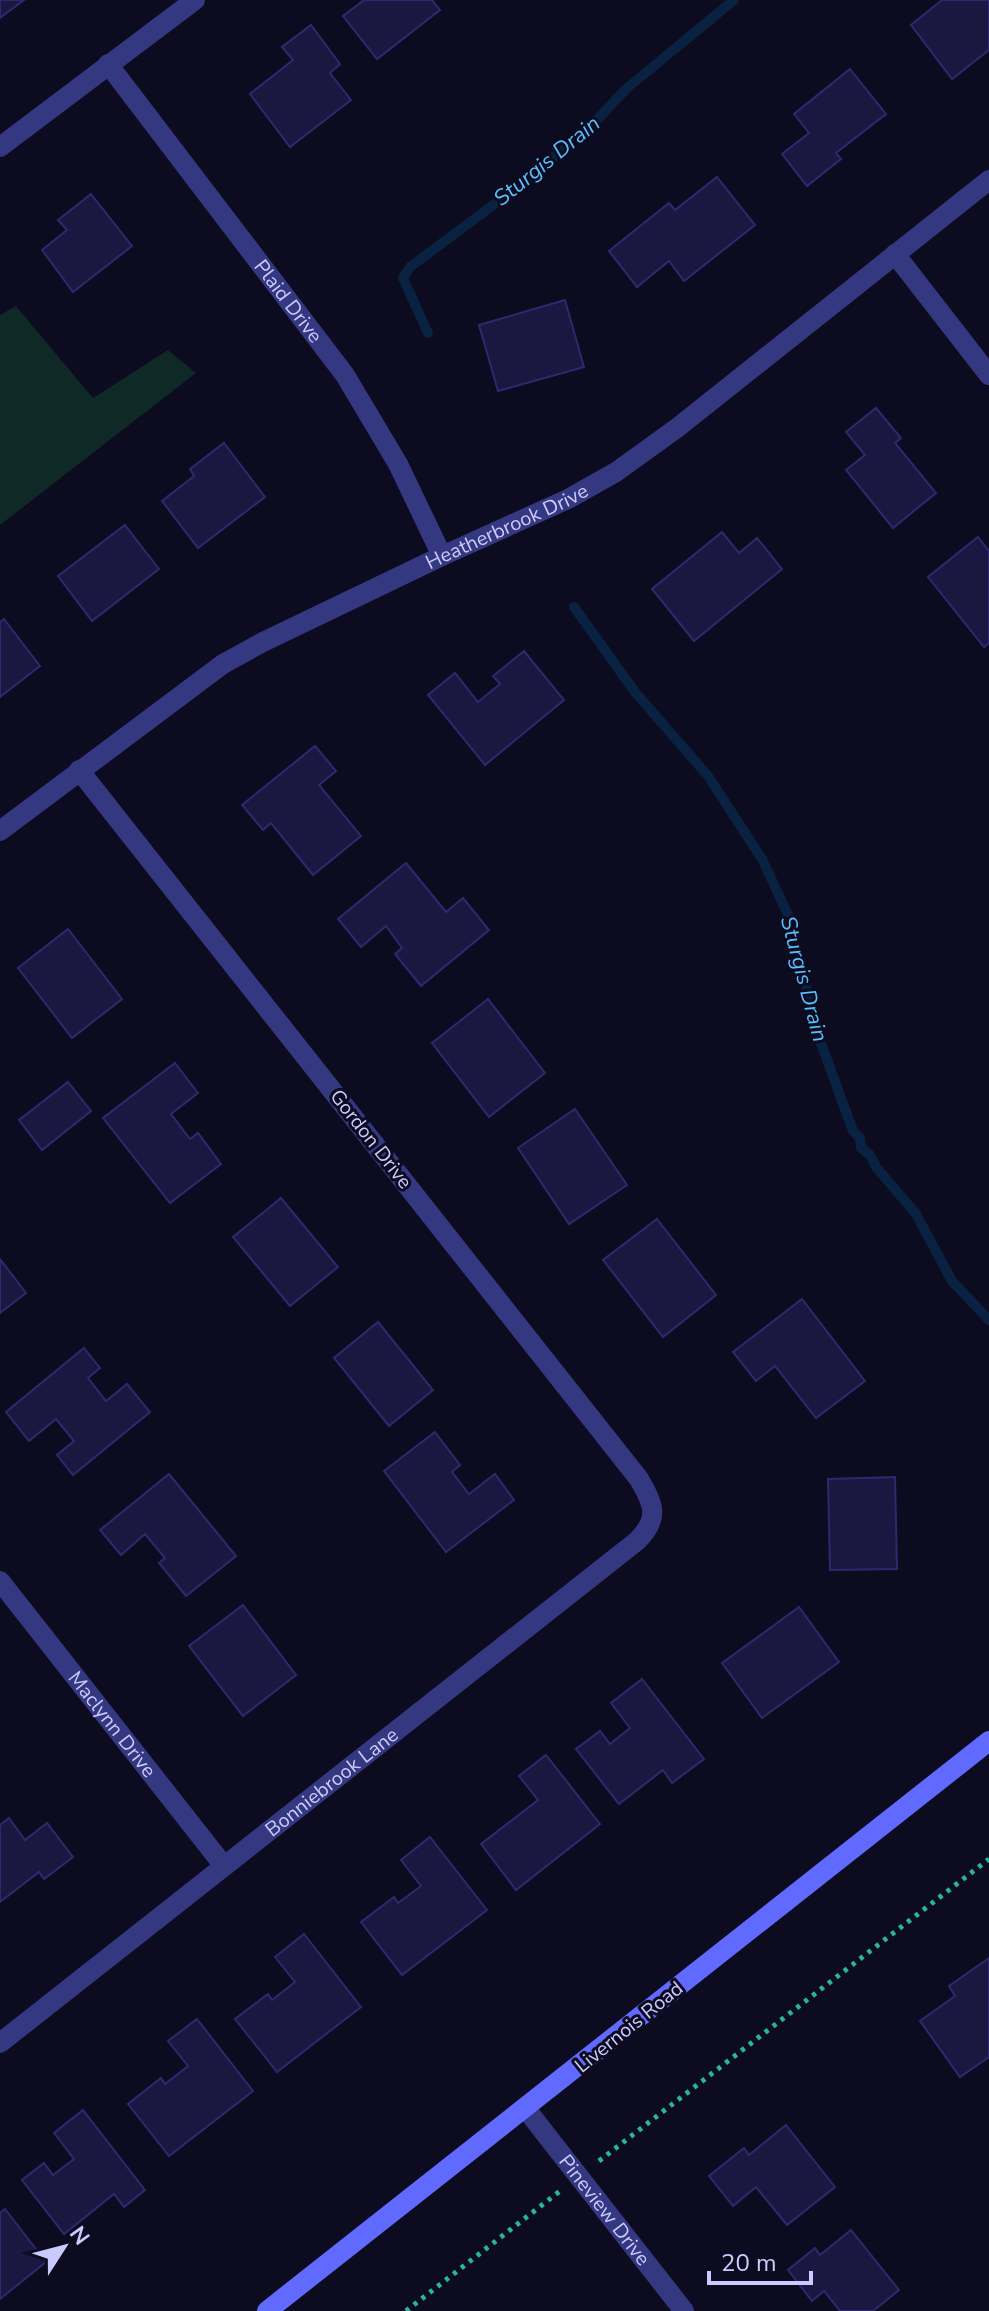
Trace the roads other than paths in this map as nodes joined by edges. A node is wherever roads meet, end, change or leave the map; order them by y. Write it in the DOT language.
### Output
graph roads {
  1 [pos="195,0"];
  2 [pos="108,64"];
  3 [pos="0,147"];
  4 [pos="989,180"];
  5 [pos="895,254"];
  6 [pos="989,375"];
  7 [pos="442,556"];
  8 [pos="79,770"];
  9 [pos="0,831"];
  10 [pos="654,1513"];
  11 [pos="0,1581"];
  12 [pos="989,1741"];
  13 [pos="224,1866"];
  14 [pos="0,2043"];
  15 [pos="526,2109"];
  16 [pos="267,2311"];
  17 [pos="684,2311"];
  1 -- 2 [label="street"];
  2 -- 3 [label="street"];
  2 -- 7 [label="street, Plaid Drive"];
  4 -- 5 [label="street, Heatherbrook Drive"];
  5 -- 6 [label="street"];
  5 -- 7 [label="street, Heatherbrook Drive"];
  7 -- 8 [label="street, Heatherbrook Drive"];
  8 -- 9 [label="street, Heatherbrook Drive"];
  8 -- 10 [label="street, Gordon Drive"];
  10 -- 13 [label="street, Bonniebrook Lane"];
  11 -- 13 [label="street, Maclynn Drive"];
  12 -- 15 [label="main road, Livernois Road"];
  13 -- 14 [label="street, Bonniebrook Lane"];
  15 -- 16 [label="main road, Livernois Road"];
  15 -- 17 [label="street, Pineview Drive"];
}
